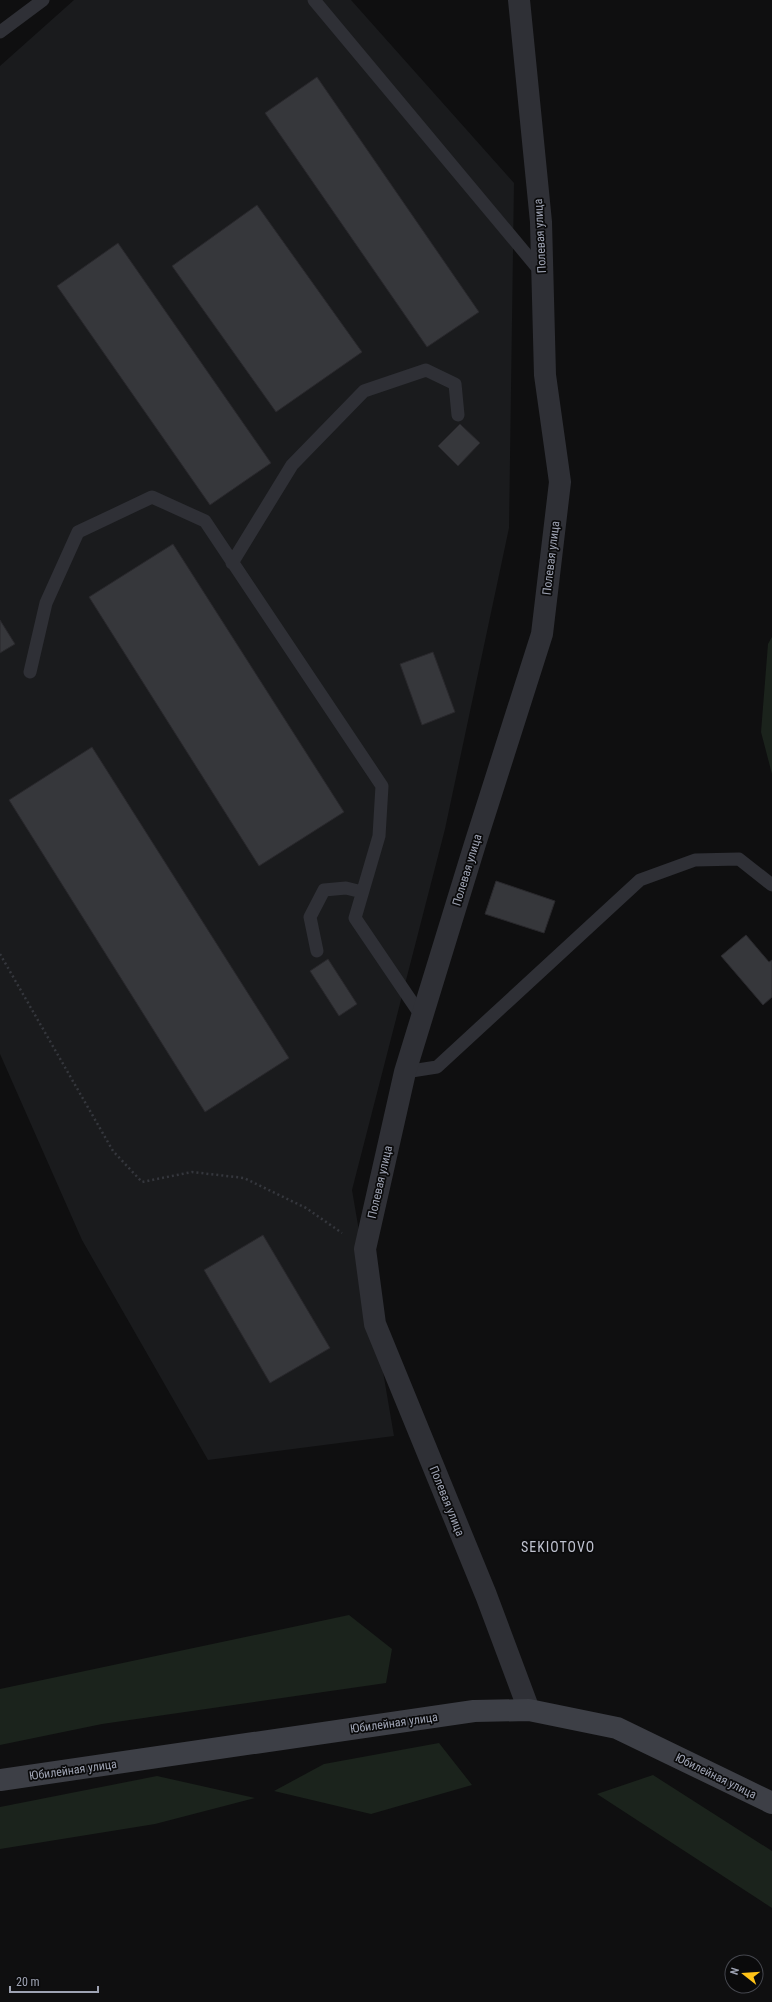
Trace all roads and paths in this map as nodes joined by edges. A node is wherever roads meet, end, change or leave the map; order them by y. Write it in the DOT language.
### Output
graph roads {
  1 [pos="43,0"];
  2 [pos="314,0"];
  3 [pos="519,0"];
  4 [pos="0,32"];
  5 [pos="542,273"];
  6 [pos="458,414"];
  7 [pos="232,563"];
  8 [pos="30,672"];
  9 [pos="772,885"];
  10 [pos="362,892"];
  11 [pos="316,951"];
  12 [pos="0,954"];
  13 [pos="422,1017"];
  14 [pos="405,1072"];
  15 [pos="365,1249"];
  16 [pos="530,1710"];
  17 [pos="0,1780"];
  18 [pos="772,1803"];
  1 -- 4 [label="lane"];
  2 -- 5 [label="lane"];
  3 -- 5 [label="street, Полевая улица"];
  5 -- 13 [label="street, Полевая улица"];
  6 -- 7 [label="lane"];
  7 -- 8 [label="lane"];
  7 -- 10 [label="lane"];
  9 -- 14 [label="lane"];
  10 -- 11 [label="lane"];
  10 -- 13 [label="lane"];
  12 -- 15 [label="path"];
  13 -- 14 [label="street, Полевая улица"];
  14 -- 15 [label="street, Полевая улица"];
  15 -- 16 [label="street, Полевая улица"];
  16 -- 17 [label="street, Юбилейная улица"];
  16 -- 18 [label="street, Юбилейная улица"];
}
